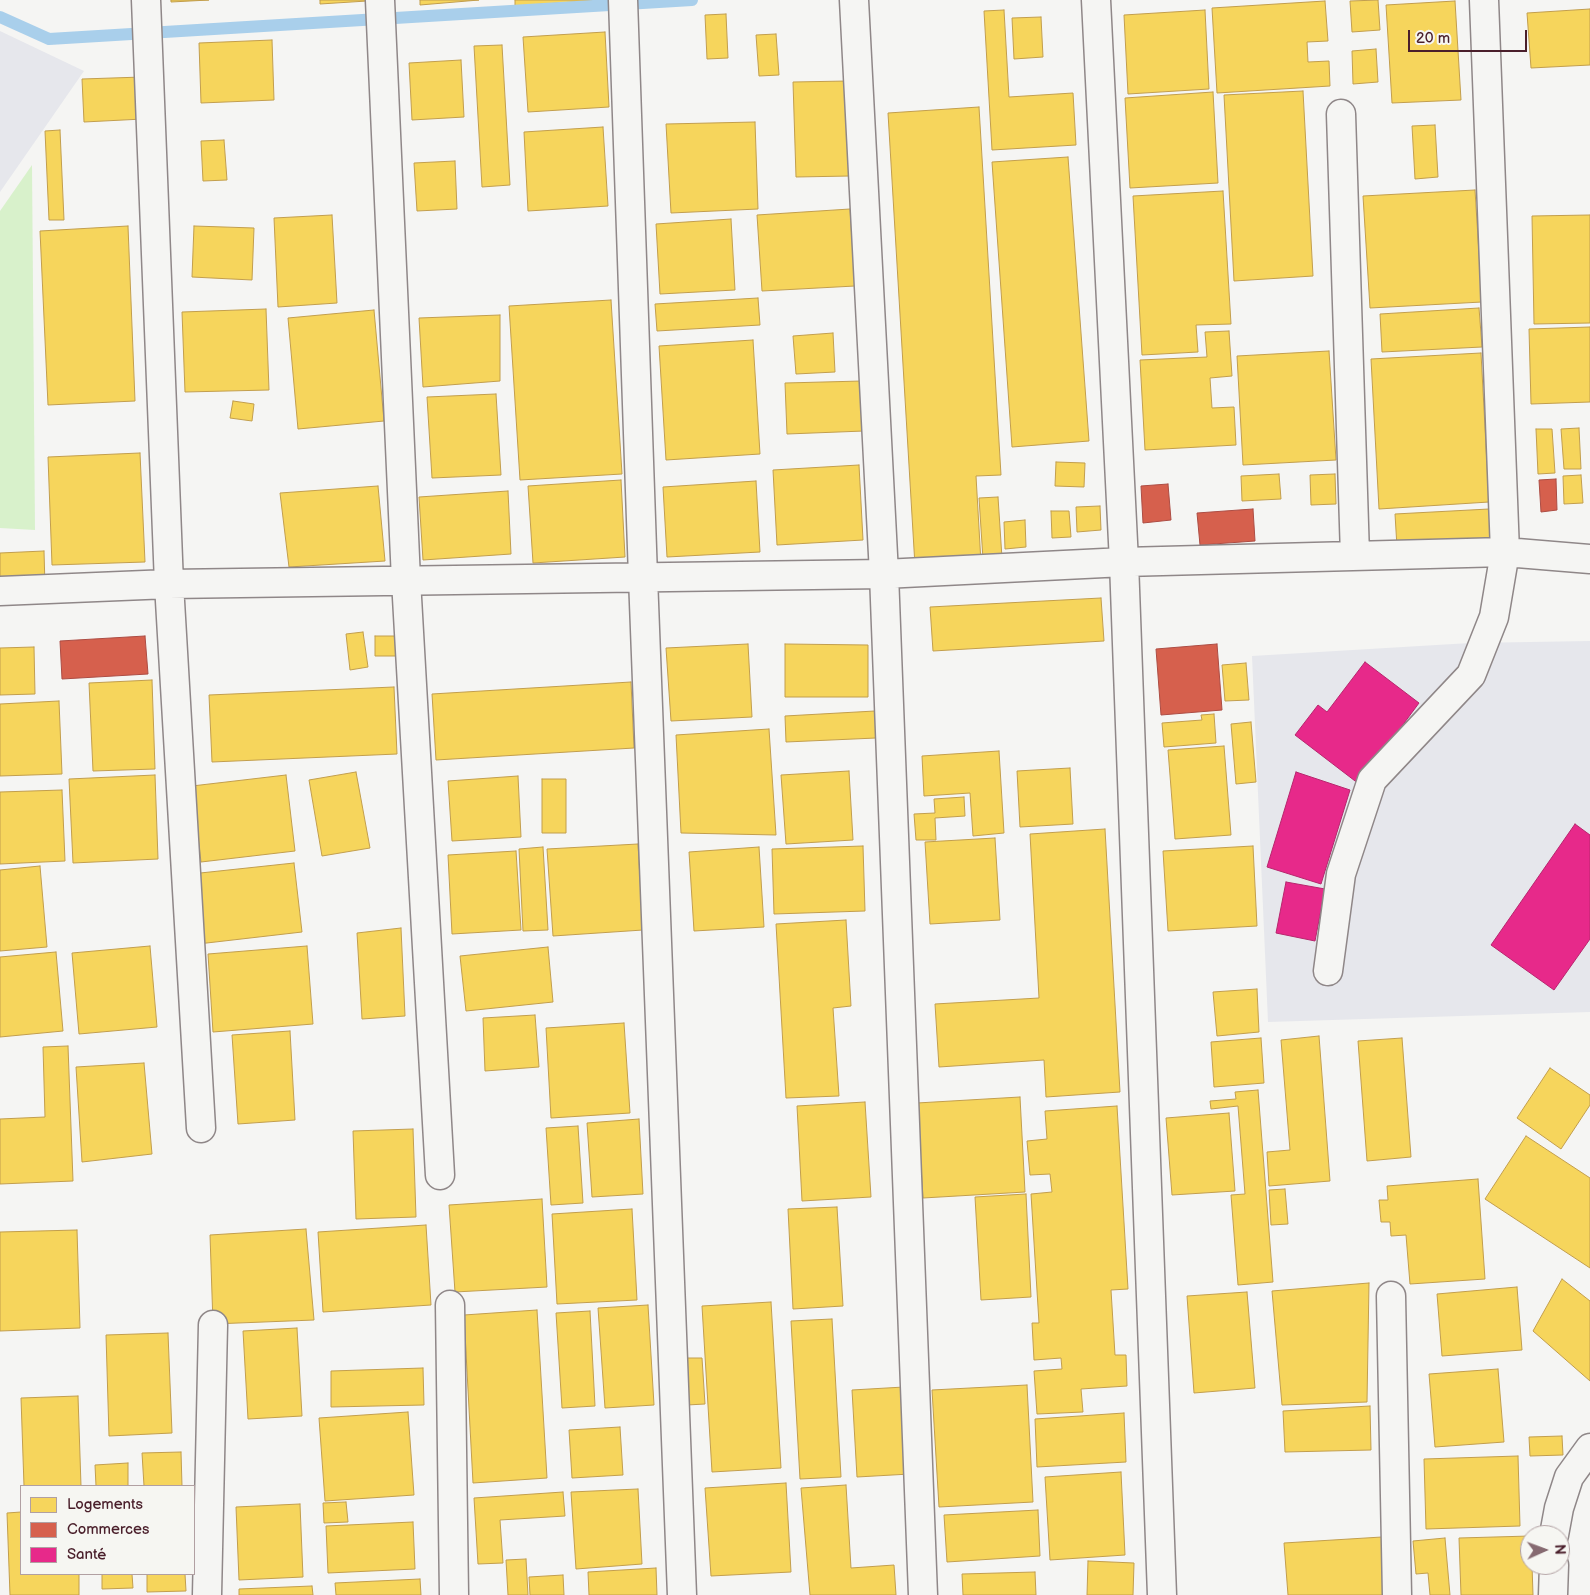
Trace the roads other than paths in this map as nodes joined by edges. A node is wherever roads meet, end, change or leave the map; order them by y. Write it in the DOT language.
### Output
graph roads {
  1 [pos="146,0"];
  2 [pos="380,0"];
  3 [pos="623,0"];
  4 [pos="854,0"];
  5 [pos="1096,0"];
  6 [pos="1484,0"];
  7 [pos="1341,114"];
  8 [pos="1505,552"];
  9 [pos="1355,556"];
  10 [pos="1590,559"];
  11 [pos="1124,562"];
  12 [pos="884,574"];
  13 [pos="643,576"];
  14 [pos="406,580"];
  15 [pos="169,584"];
  16 [pos="0,591"];
  17 [pos="1328,971"];
  18 [pos="201,1128"];
  19 [pos="440,1175"];
  20 [pos="1391,1296"];
  21 [pos="450,1305"];
  22 [pos="213,1325"];
  23 [pos="1590,1448"];
  24 [pos="1555,1525"];
  25 [pos="1554,1575"];
  26 [pos="207,1595"];
  27 [pos="454,1595"];
  28 [pos="682,1595"];
  29 [pos="923,1595"];
  30 [pos="1162,1595"];
  31 [pos="1397,1595"];
  32 [pos="1554,1595"];
  1 -- 15 [label="street"];
  2 -- 14 [label="street"];
  3 -- 13 [label="street"];
  4 -- 12 [label="street"];
  5 -- 11 [label="street"];
  6 -- 8 [label="street"];
  7 -- 9 [label="street"];
  8 -- 9 [label="street"];
  8 -- 10 [label="street"];
  8 -- 17 [label="street"];
  9 -- 11 [label="street"];
  11 -- 12 [label="street"];
  11 -- 30 [label="street"];
  12 -- 13 [label="street"];
  12 -- 29 [label="street"];
  13 -- 14 [label="street"];
  13 -- 28 [label="street"];
  14 -- 15 [label="street"];
  14 -- 19 [label="street"];
  15 -- 16 [label="street"];
  15 -- 18 [label="street"];
  20 -- 31 [label="street"];
  21 -- 27 [label="street"];
  22 -- 26 [label="street"];
  23 -- 24 [label="street"];
  25 -- 32 [label="street"];
}
